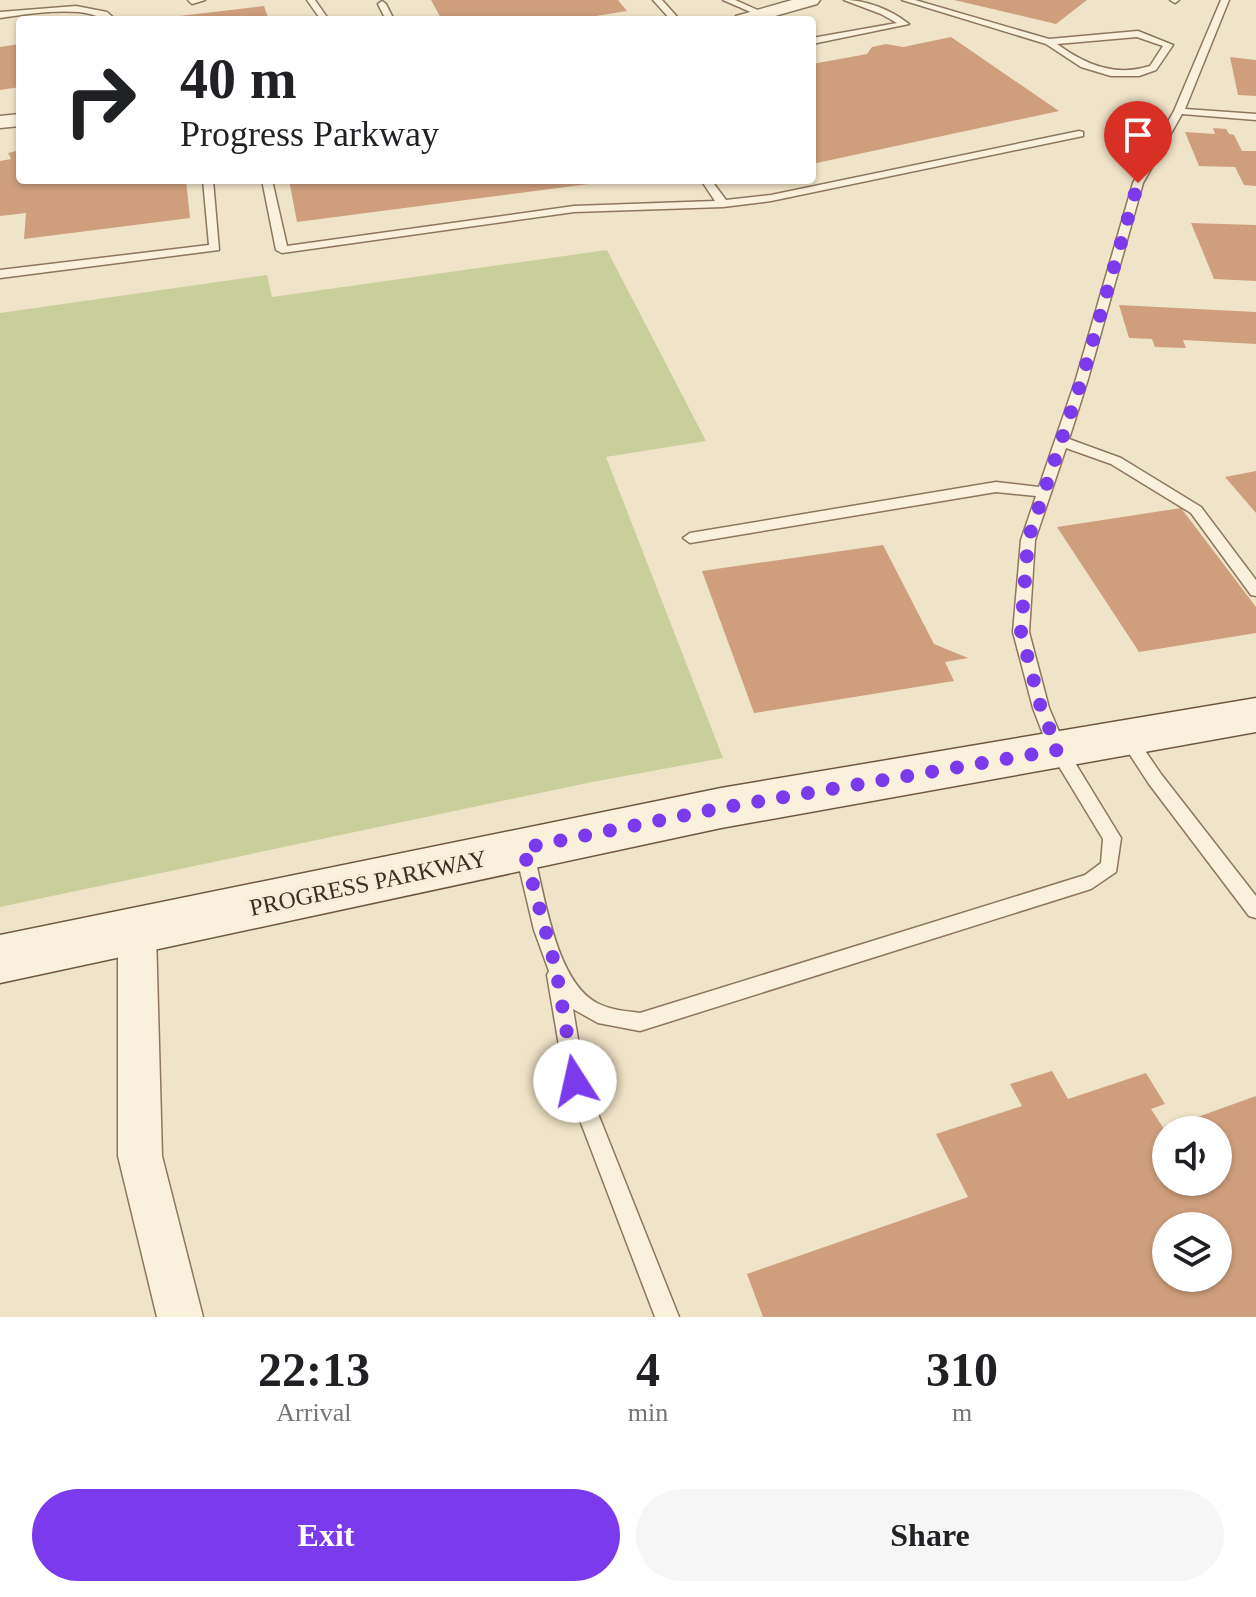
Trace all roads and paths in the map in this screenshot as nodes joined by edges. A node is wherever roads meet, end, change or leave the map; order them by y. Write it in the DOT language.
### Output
graph roads {
  1 [pos="201,0"];
  2 [pos="657,0"];
  3 [pos="727,0"];
  4 [pos="811,0"];
  5 [pos="848,0"];
  6 [pos="906,0"];
  7 [pos="1225,0"];
  8 [pos="192,1"];
  9 [pos="382,4"];
  10 [pos="0,15"];
  11 [pos="765,15"];
  12 [pos="110,16"];
  13 [pos="388,16"];
  14 [pos="672,16"];
  15 [pos="760,16"];
  16 [pos="816,40"];
  17 [pos="1049,42"];
  18 [pos="1179,111"];
  19 [pos="1256,117"];
  20 [pos="1079,134"];
  21 [pos="208,184"];
  22 [pos="268,184"];
  23 [pos="709,184"];
  24 [pos="723,204"];
  25 [pos="0,274"];
  26 [pos="1061,441"];
  27 [pos="1044,492"];
  28 [pos="690,538"];
  29 [pos="1256,591"];
  30 [pos="1256,715"];
  31 [pos="1127,738"];
  32 [pos="1058,750"];
  33 [pos="523,848"];
  34 [pos="1256,910"];
  35 [pos="137,933"];
  36 [pos="0,959"];
  37 [pos="556,969"];
  38 [pos="180,1317"];
  39 [pos="667,1317"];
  1 -- 8 [label="lane"];
  2 -- 14 [label="lane"];
  3 -- 11 [label="lane"];
  4 -- 11 [label="street"];
  5 -- 16 [label="lane"];
  6 -- 17 [label="lane"];
  7 -- 18 [label="lane"];
  9 -- 13 [label="lane"];
  10 -- 12 [label="lane"];
  11 -- 15 [label="street"];
  17 -- 17 [label="lane"];
  18 -- 19 [label="lane"];
  18 -- 26 [label="lane"];
  20 -- 24 [label="lane"];
  21 -- 25 [label="lane"];
  22 -- 24 [label="lane"];
  23 -- 24 [label="lane"];
  26 -- 27 [label="lane"];
  26 -- 29 [label="lane"];
  27 -- 28 [label="lane"];
  27 -- 32 [label="lane"];
  30 -- 31 [label="street, PROGRESS PARKWAY"];
  31 -- 32 [label="street, PROGRESS PARKWAY"];
  31 -- 34 [label="lane"];
  32 -- 33 [label="street, PROGRESS PARKWAY"];
  32 -- 37 [label="lane"];
  33 -- 35 [label="street, PROGRESS PARKWAY"];
  33 -- 37 [label="lane"];
  35 -- 36 [label="street, PROGRESS PARKWAY"];
  35 -- 38 [label="street"];
  37 -- 39 [label="lane"];
}
